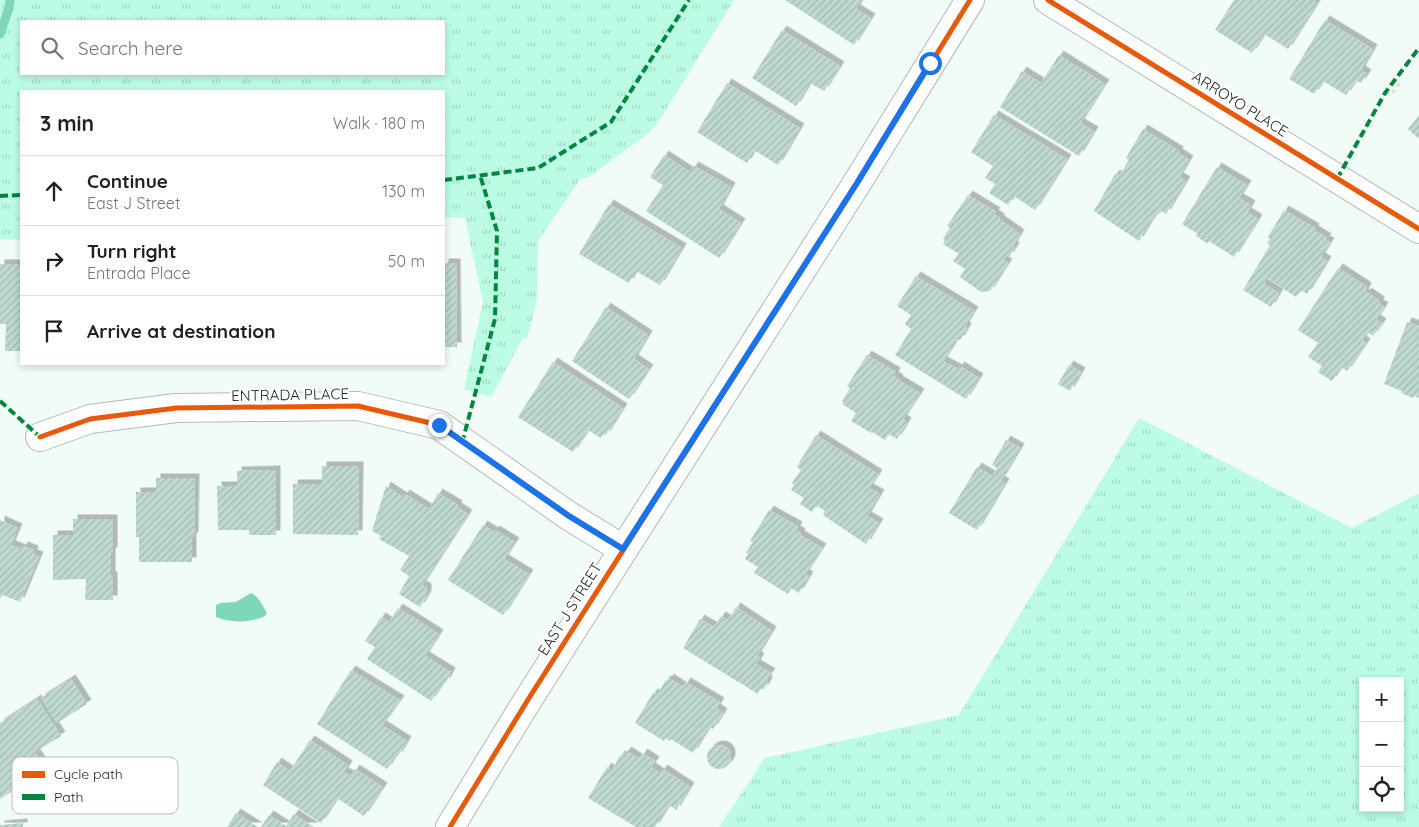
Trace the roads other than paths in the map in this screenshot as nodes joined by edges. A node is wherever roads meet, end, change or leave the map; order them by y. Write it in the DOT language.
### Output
graph roads {
  1 [pos="970,0"];
  2 [pos="1048,0"];
  3 [pos="1419,229"];
  4 [pos="40,437"];
  5 [pos="623,549"];
  6 [pos="450,827"];
  1 -- 5 [label="street, EAST J STREET"];
  2 -- 3 [label="street, ARROYO PLACE"];
  4 -- 5 [label="street, ENTRADA PLACE"];
  5 -- 6 [label="street, EAST J STREET"];
}
